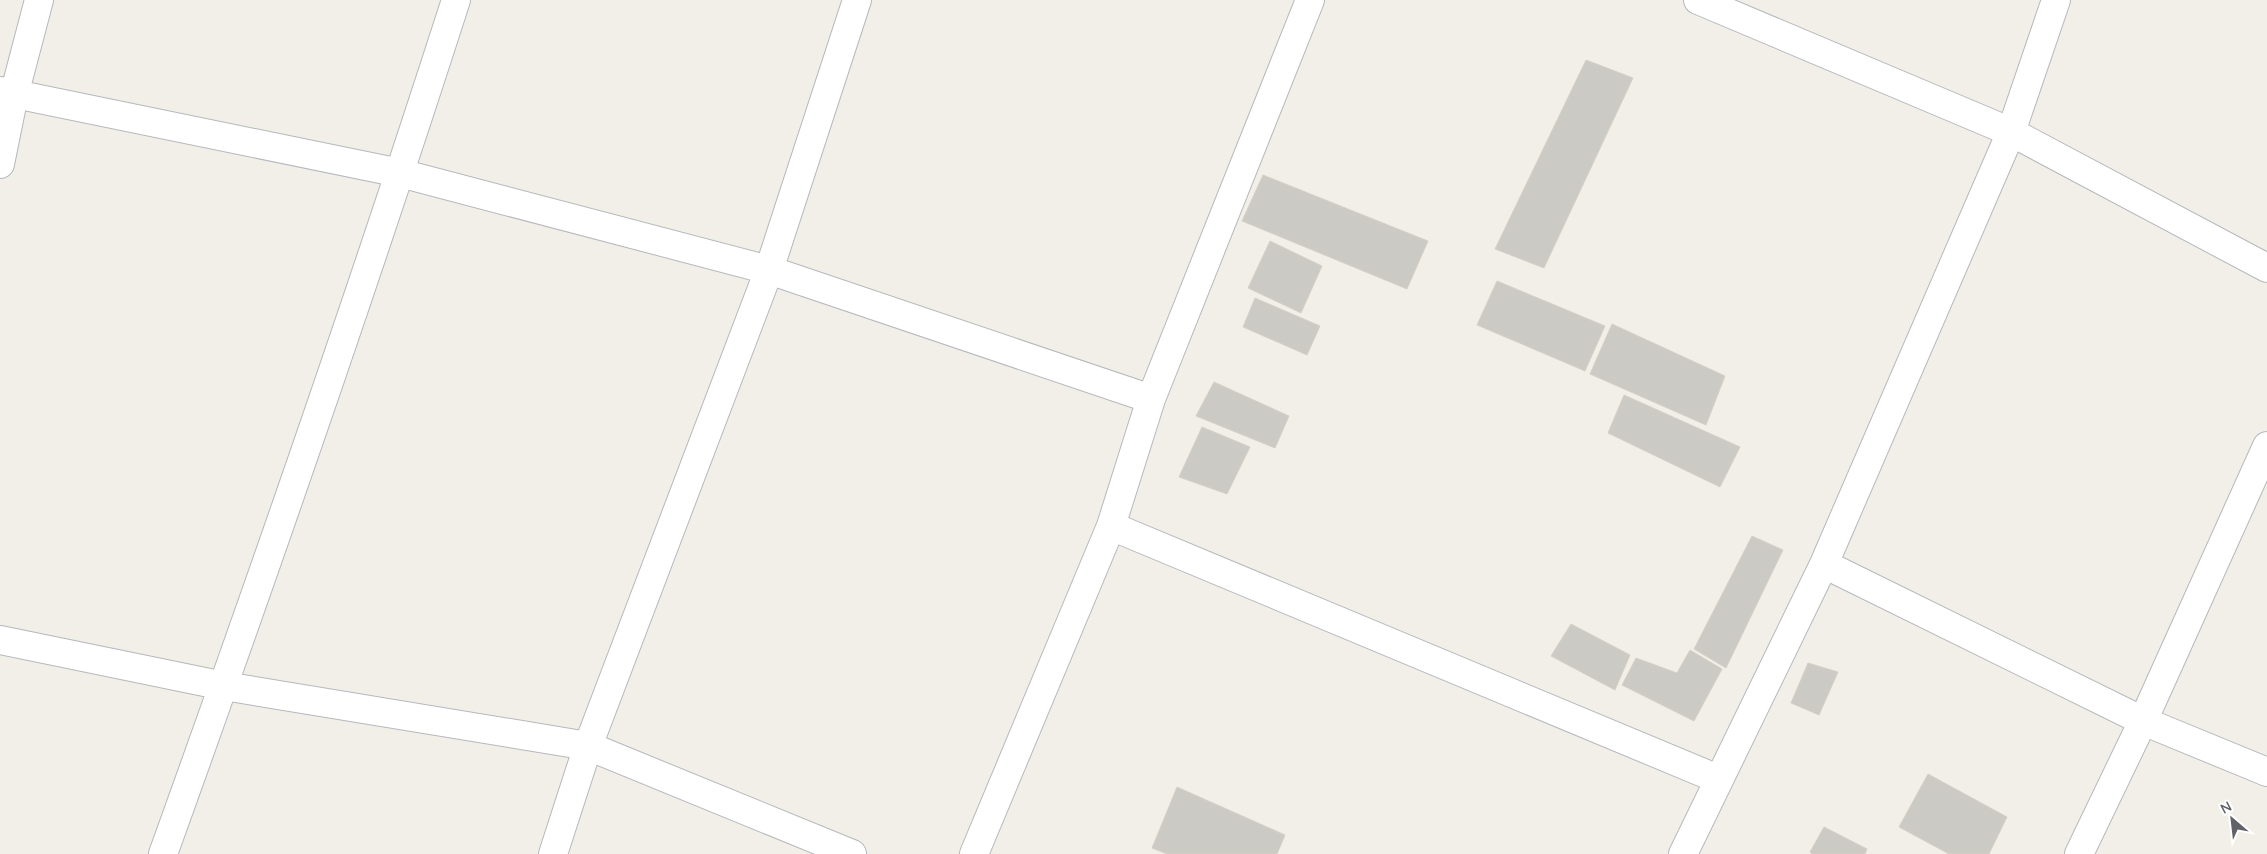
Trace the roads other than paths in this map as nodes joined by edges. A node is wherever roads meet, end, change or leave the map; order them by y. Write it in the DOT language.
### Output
graph roads {
  1 [pos="38,0"];
  2 [pos="456,0"];
  3 [pos="857,0"];
  4 [pos="1310,0"];
  5 [pos="1698,0"];
  6 [pos="2056,0"];
  7 [pos="7,93"];
  8 [pos="2010,132"];
  9 [pos="0,164"];
  10 [pos="400,172"];
  11 [pos="2267,268"];
  12 [pos="769,270"];
  13 [pos="1151,399"];
  14 [pos="2267,446"];
  15 [pos="1111,526"];
  16 [pos="1824,564"];
  17 [pos="0,640"];
  18 [pos="224,686"];
  19 [pos="2143,721"];
  20 [pos="588,746"];
  21 [pos="2267,772"];
  22 [pos="1718,779"];
  23 [pos="163,854"];
  24 [pos="553,854"];
  25 [pos="852,854"];
  26 [pos="974,854"];
  27 [pos="1683,854"];
  28 [pos="2079,854"];
  1 -- 7 [label="street"];
  2 -- 10 [label="street"];
  3 -- 12 [label="street"];
  4 -- 13 [label="street"];
  5 -- 8 [label="street"];
  6 -- 8 [label="street"];
  7 -- 9 [label="street"];
  7 -- 10 [label="street"];
  8 -- 11 [label="street"];
  8 -- 16 [label="street"];
  10 -- 12 [label="street"];
  10 -- 18 [label="street"];
  12 -- 13 [label="street"];
  12 -- 20 [label="street"];
  13 -- 15 [label="street"];
  14 -- 19 [label="street"];
  15 -- 22 [label="street"];
  15 -- 26 [label="street"];
  16 -- 19 [label="street"];
  16 -- 22 [label="street"];
  17 -- 18 [label="street"];
  18 -- 20 [label="street"];
  18 -- 23 [label="street"];
  19 -- 21 [label="street"];
  19 -- 28 [label="street"];
  20 -- 24 [label="street"];
  20 -- 25 [label="street"];
  22 -- 27 [label="street"];
}
